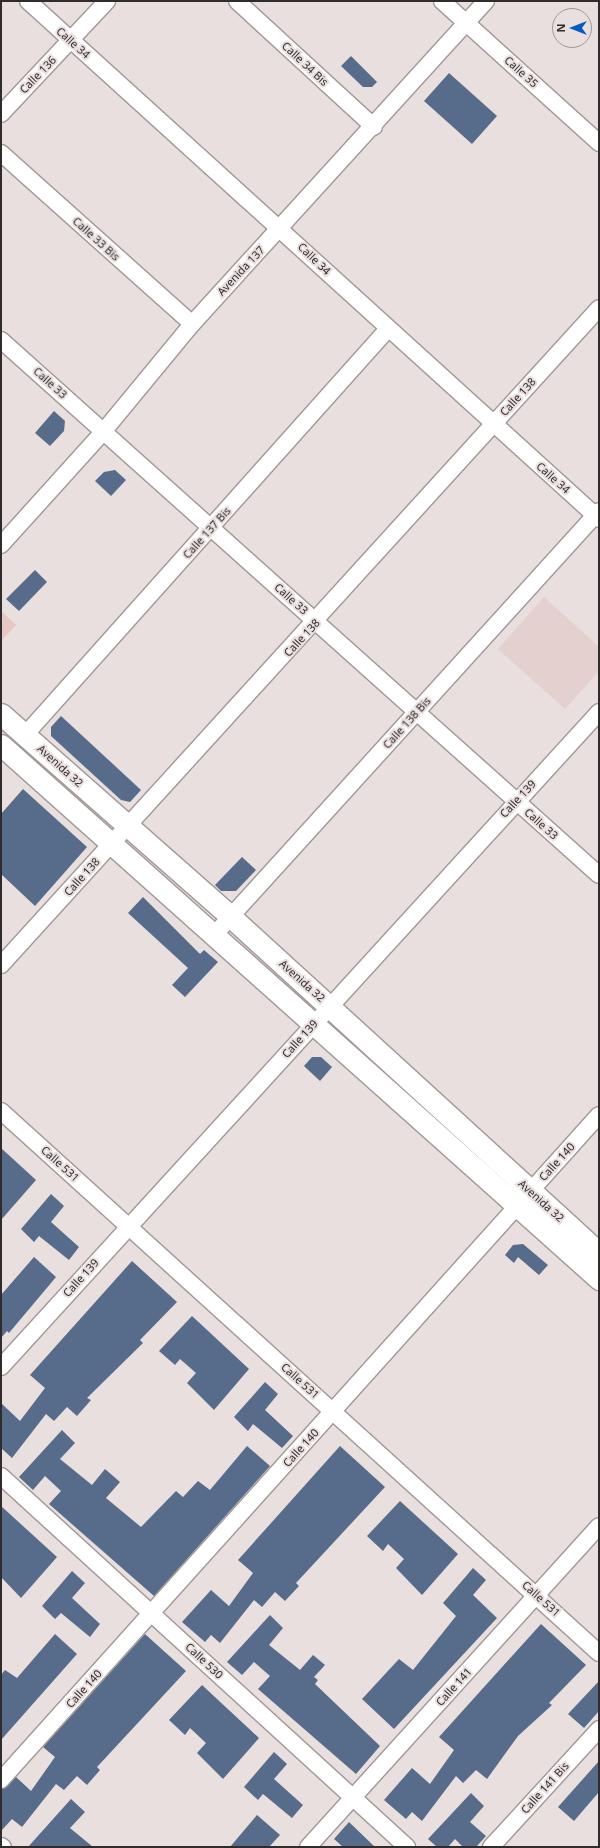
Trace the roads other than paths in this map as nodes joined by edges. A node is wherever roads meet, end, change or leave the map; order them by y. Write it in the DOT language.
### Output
graph roads {
  1 [pos="28,1"];
  2 [pos="107,1"];
  3 [pos="237,1"];
  4 [pos="442,1"];
  5 [pos="486,1"];
  6 [pos="467,23"];
  7 [pos="72,42"];
  8 [pos="1,114"];
  9 [pos="374,127"];
  10 [pos="599,143"];
  11 [pos="1,153"];
  12 [pos="281,228"];
  13 [pos="599,308"];
  14 [pos="192,324"];
  15 [pos="387,330"];
  16 [pos="1,340"];
  17 [pos="493,425"];
  18 [pos="103,432"];
  19 [pos="598,515"];
  20 [pos="212,528"];
  21 [pos="4,535"];
  22 [pos="317,622"];
  23 [pos="417,712"];
  24 [pos="599,712"];
  25 [pos="1,714"];
  26 [pos="25,735"];
  27 [pos="1,745"];
  28 [pos="516,801"];
  29 [pos="128,828"];
  30 [pos="113,843"];
  31 [pos="599,875"];
  32 [pos="230,916"];
  33 [pos="215,934"];
  34 [pos="1,965"];
  35 [pos="330,1006"];
  36 [pos="314,1024"];
  37 [pos="1,1112"];
  38 [pos="599,1115"];
  39 [pos="524,1198"];
  40 [pos="129,1226"];
  41 [pos="599,1253"];
  42 [pos="599,1279"];
  43 [pos="1,1367"];
  44 [pos="333,1411"];
  45 [pos="1,1476"];
  46 [pos="599,1526"];
  47 [pos="537,1595"];
  48 [pos="152,1613"];
  49 [pos="599,1653"];
  50 [pos="599,1729"];
  51 [pos="1,1780"];
  52 [pos="352,1799"];
  53 [pos="308,1847"];
  54 [pos="407,1847"];
  55 [pos="491,1847"];
  1 -- 7 [label="street, Calle 34"];
  2 -- 7 [label="street, Calle 136"];
  3 -- 9 [label="street, Calle 34 Bis"];
  4 -- 6 [label="street, Calle 35"];
  5 -- 6 [label="street, Avenida 137"];
  6 -- 9 [label="street, Avenida 137"];
  6 -- 10 [label="street, Calle 35"];
  7 -- 8 [label="street, Calle 136"];
  7 -- 12 [label="street, Calle 34"];
  9 -- 12 [label="street, Avenida 137"];
  11 -- 14 [label="street, Calle 33 Bis"];
  12 -- 14 [label="street, Avenida 137"];
  12 -- 15 [label="street, Calle 34"];
  13 -- 17 [label="street, Calle 138"];
  14 -- 18 [label="street, Avenida 137"];
  15 -- 17 [label="street, Calle 34"];
  15 -- 20 [label="street, Calle 137 Bis"];
  16 -- 18 [label="street, Calle 33"];
  17 -- 19 [label="street, Calle 34"];
  17 -- 22 [label="street, Calle 138"];
  18 -- 20 [label="street, Calle 33"];
  18 -- 21 [label="street, Avenida 137"];
  19 -- 23 [label="street, Calle 138 Bis"];
  20 -- 22 [label="street, Calle 33"];
  20 -- 26 [label="street, Calle 137 Bis"];
  22 -- 23 [label="street, Calle 33"];
  22 -- 29 [label="street, Calle 138"];
  23 -- 28 [label="street, Calle 33"];
  23 -- 32 [label="street, Calle 138 Bis"];
  24 -- 28 [label="street, Calle 139"];
  25 -- 26 [label="main road, Avenida 32"];
  26 -- 29 [label="main road, Avenida 32"];
  27 -- 30 [label="main road, Avenida 32"];
  28 -- 31 [label="street, Calle 33"];
  28 -- 35 [label="street, Calle 139"];
  29 -- 30 [label="street, Calle 138"];
  29 -- 32 [label="main road, Avenida 32"];
  30 -- 33 [label="main road, Avenida 32"];
  30 -- 34 [label="street, Calle 138"];
  32 -- 33 [label="street, Calle 138 Bis"];
  32 -- 35 [label="main road, Avenida 32"];
  33 -- 36 [label="main road, Avenida 32"];
  35 -- 36 [label="street, Calle 139"];
  35 -- 39 [label="main road, Avenida 32"];
  36 -- 39 [label="main road, Avenida 32"];
  36 -- 40 [label="street, Calle 139"];
  37 -- 40 [label="street, Calle 531"];
  38 -- 39 [label="street, Calle 140"];
  39 -- 41 [label="main road, Avenida 32"];
  39 -- 42 [label="main road, Avenida 32"];
  39 -- 44 [label="street, Calle 140"];
  40 -- 43 [label="street, Calle 139"];
  40 -- 44 [label="street, Calle 531"];
  44 -- 47 [label="street, Calle 531"];
  44 -- 48 [label="street, Calle 140"];
  45 -- 48 [label="street, Calle 530"];
  46 -- 47 [label="street, Calle 141"];
  47 -- 49 [label="street, Calle 531"];
  47 -- 52 [label="street, Calle 141"];
  48 -- 51 [label="street, Calle 140"];
  48 -- 52 [label="street, Calle 530"];
  50 -- 55 [label="street, Calle 141 Bis"];
  52 -- 53 [label="street, Calle 141"];
  52 -- 54 [label="street, Calle 530"];
}
